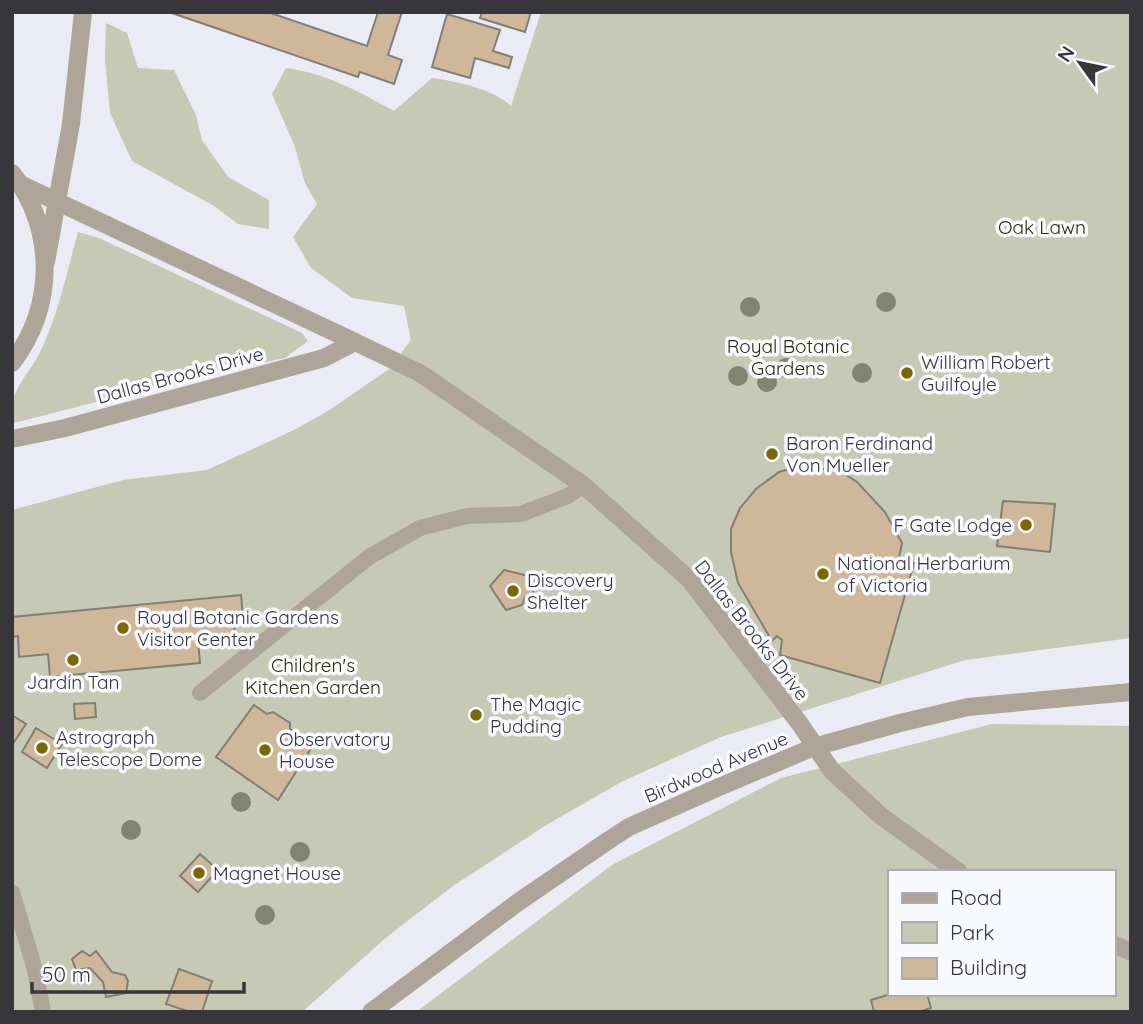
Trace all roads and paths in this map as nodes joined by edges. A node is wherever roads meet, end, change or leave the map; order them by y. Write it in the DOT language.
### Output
graph roads {
  1 [pos="83,12"];
  2 [pos="17,179"];
  3 [pos="57,202"];
  4 [pos="46,262"];
  5 [pos="355,342"];
  6 [pos="12,363"];
  7 [pos="12,439"];
  8 [pos="583,485"];
  9 [pos="1131,692"];
  10 [pos="200,693"];
  11 [pos="814,747"];
  12 [pos="956,870"];
  13 [pos="12,892"];
  14 [pos="1115,945"];
  15 [pos="1131,952"];
  16 [pos="43,1012"];
  17 [pos="371,1012"];
  1 -- 3 [label="street, Dallas Brooks Drive"];
  2 -- 3 [label="street, Dallas Brooks Drive"];
  2 -- 4 [label="street, Dallas Brooks Drive"];
  3 -- 4 [label="street, Dallas Brooks Drive"];
  3 -- 5 [label="street, Dallas Brooks Drive"];
  4 -- 6 [label="street, Dallas Brooks Drive"];
  5 -- 7 [label="street, Dallas Brooks Drive"];
  5 -- 8 [label="street, Dallas Brooks Drive"];
  8 -- 10 [label="lane"];
  8 -- 11 [label="street, Dallas Brooks Drive"];
  9 -- 11 [label="street, Birdwood Avenue"];
  11 -- 12 [label="street, Dallas Brooks Drive"];
  11 -- 17 [label="street, Birdwood Avenue"];
  13 -- 16 [label="lane"];
  14 -- 15 [label="street"];
}
